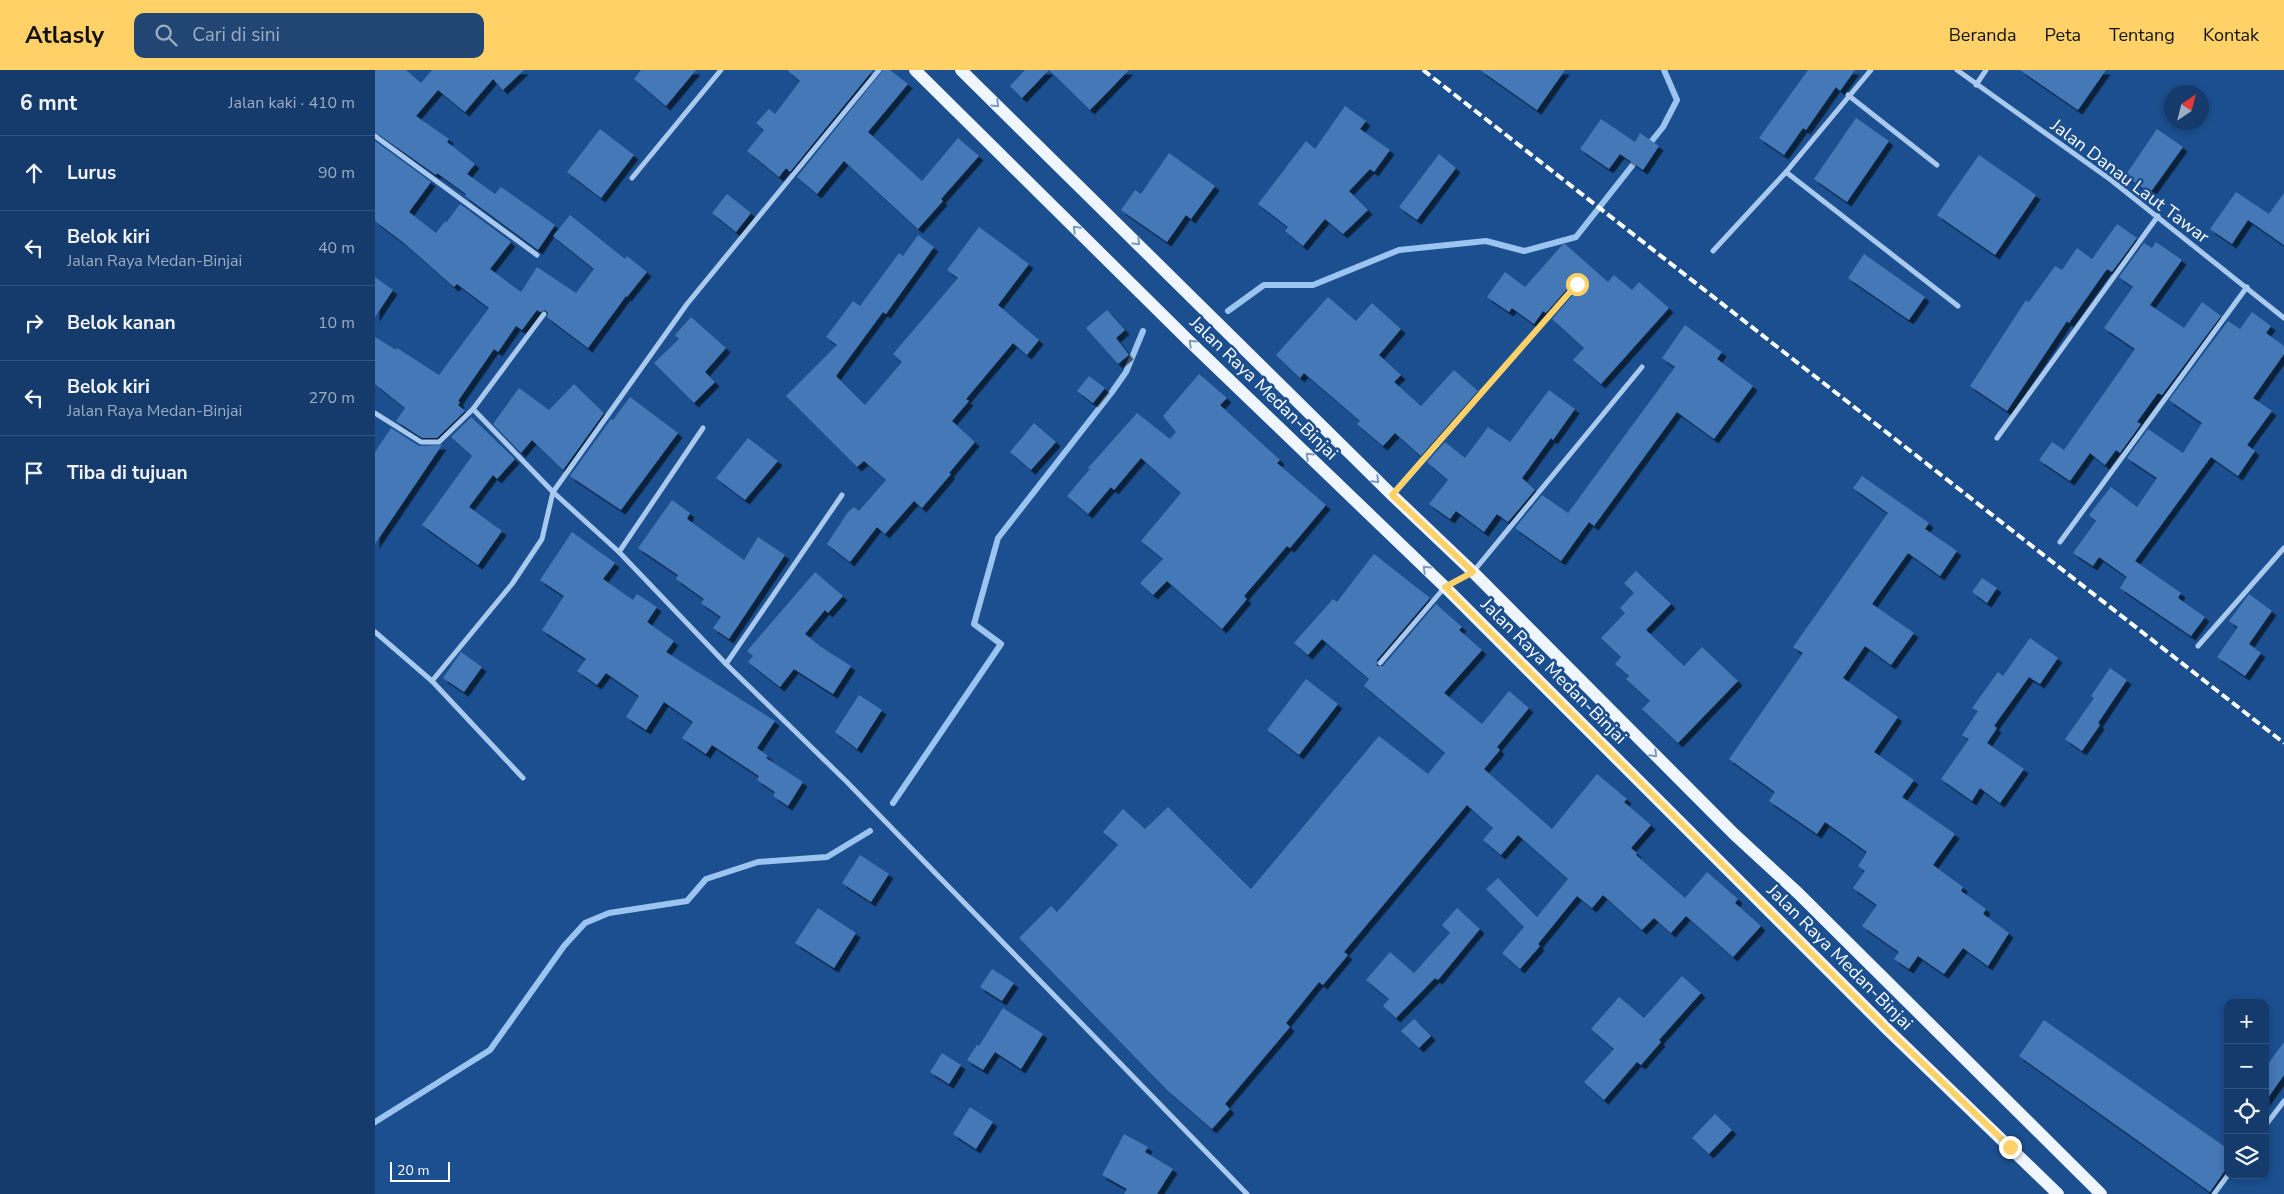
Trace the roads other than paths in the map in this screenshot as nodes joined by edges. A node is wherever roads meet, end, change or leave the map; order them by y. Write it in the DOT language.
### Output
graph roads {
  1 [pos="721,70"];
  2 [pos="879,70"];
  3 [pos="915,70"];
  4 [pos="961,70"];
  5 [pos="1871,70"];
  6 [pos="1957,70"];
  7 [pos="1986,70"];
  8 [pos="1976,85"];
  9 [pos="1848,96"];
  10 [pos="375,136"];
  11 [pos="1937,165"];
  12 [pos="1786,172"];
  13 [pos="632,178"];
  14 [pos="2159,216"];
  15 [pos="1713,251"];
  16 [pos="537,256"];
  17 [pos="1577,284"];
  18 [pos="2247,287"];
  19 [pos="1958,306"];
  20 [pos="544,314"];
  21 [pos="2284,318"];
  22 [pos="1642,367"];
  23 [pos="473,408"];
  24 [pos="375,413"];
  25 [pos="703,428"];
  26 [pos="1997,438"];
  27 [pos="553,492"];
  28 [pos="842,495"];
  29 [pos="1392,495"];
  30 [pos="2060,542"];
  31 [pos="2284,548"];
  32 [pos="619,552"];
  33 [pos="1473,572"];
  34 [pos="1445,587"];
  35 [pos="375,632"];
  36 [pos="2199,646"];
  37 [pos="1380,663"];
  38 [pos="726,664"];
  39 [pos="431,681"];
  40 [pos="523,778"];
  41 [pos="2284,1101"];
  42 [pos="2269,1121"];
  43 [pos="2225,1179"];
  44 [pos="1247,1194"];
  45 [pos="2058,1194"];
  46 [pos="2101,1194"];
  47 [pos="2214,1194"];
  1 -- 13 [label="street"];
  2 -- 27 [label="street"];
  34 -- 3 [label="main road, Jalan Raya Medan-Binjai, one-way"];
  4 -- 29 [label="main road, Jalan Raya Medan-Binjai, one-way"];
  5 -- 9 [label="street"];
  6 -- 8 [label="street, Jalan Danau Laut Tawar"];
  7 -- 8 [label="street"];
  8 -- 14 [label="street, Jalan Danau Laut Tawar"];
  9 -- 11 [label="street"];
  9 -- 12 [label="street"];
  10 -- 16 [label="street"];
  12 -- 15 [label="street"];
  12 -- 19 [label="street"];
  14 -- 18 [label="street, Jalan Danau Laut Tawar"];
  14 -- 26 [label="street"];
  17 -- 29 [label="street"];
  18 -- 21 [label="street, Jalan Danau Laut Tawar"];
  18 -- 30 [label="street"];
  20 -- 23 [label="street"];
  22 -- 33 [label="street"];
  23 -- 24 [label="street"];
  23 -- 27 [label="street"];
  25 -- 32 [label="street"];
  27 -- 32 [label="street"];
  27 -- 39 [label="street"];
  28 -- 38 [label="street"];
  29 -- 33 [label="main road, Jalan Raya Medan-Binjai"];
  31 -- 36 [label="street"];
  32 -- 38 [label="street"];
  33 -- 34 [label="street"];
  33 -- 46 [label="main road, Jalan Raya Medan-Binjai, one-way"];
  34 -- 37 [label="street"];
  34 -- 45 [label="main road, Jalan Raya Medan-Binjai"];
  35 -- 39 [label="street"];
  38 -- 44 [label="street"];
  39 -- 40 [label="street"];
  41 -- 42 [label="street"];
  43 -- 47 [label="street"];
}
